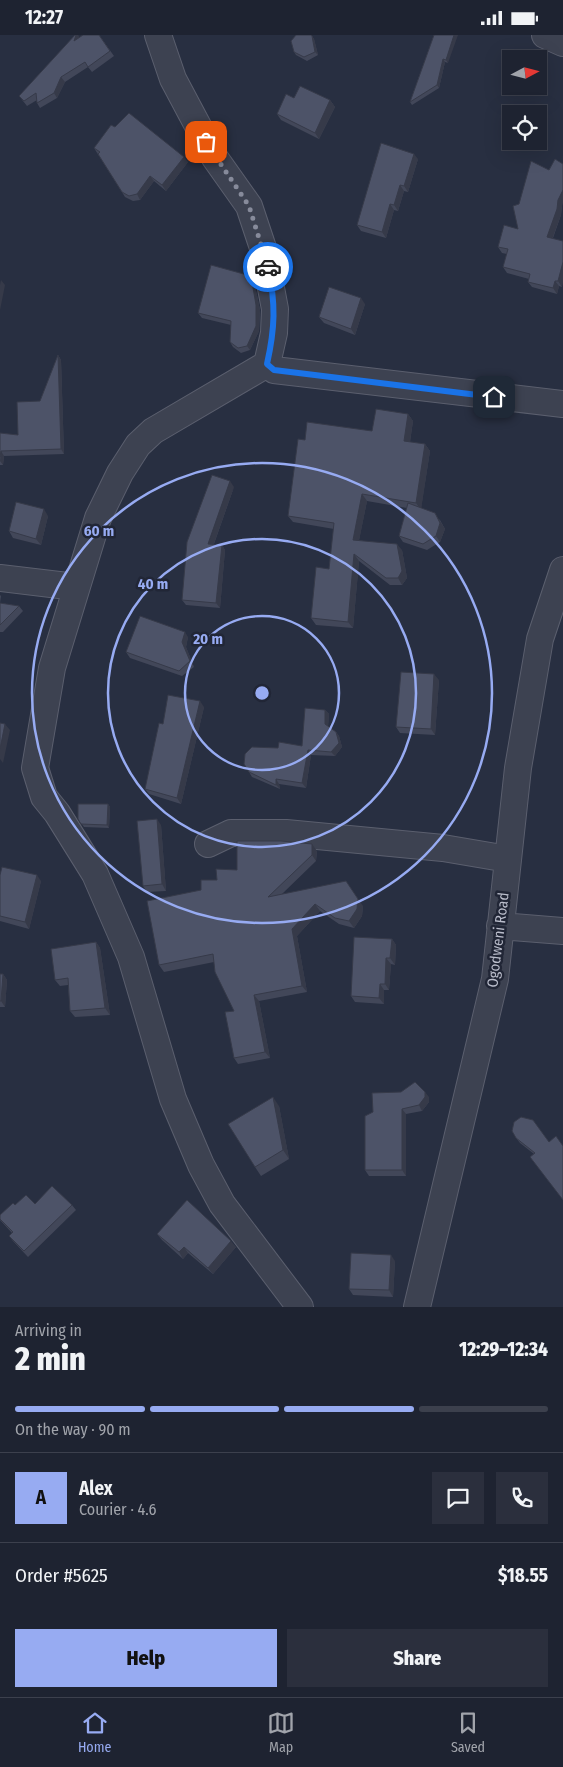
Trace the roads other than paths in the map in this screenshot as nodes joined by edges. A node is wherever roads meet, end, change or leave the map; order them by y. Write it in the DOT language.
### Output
graph roads {
  1 [pos="158,35"];
  2 [pos="545,35"];
  3 [pos="563,43"];
  4 [pos="267,364"];
  5 [pos="563,404"];
  6 [pos="563,570"];
  7 [pos="0,578"];
  8 [pos="76,587"];
  9 [pos="208,844"];
  10 [pos="508,859"];
  11 [pos="500,925"];
  12 [pos="563,931"];
  13 [pos="300,1307"];
  14 [pos="416,1307"];
  1 -- 4 [label="street"];
  2 -- 3 [label="street"];
  4 -- 5 [label="street"];
  4 -- 8 [label="street"];
  6 -- 10 [label="street, Ogodweni Road"];
  7 -- 8 [label="street"];
  8 -- 13 [label="street"];
  9 -- 10 [label="street"];
  10 -- 11 [label="street, Ogodweni Road"];
  11 -- 12 [label="street"];
  11 -- 14 [label="street, Ogodweni Road"];
}
